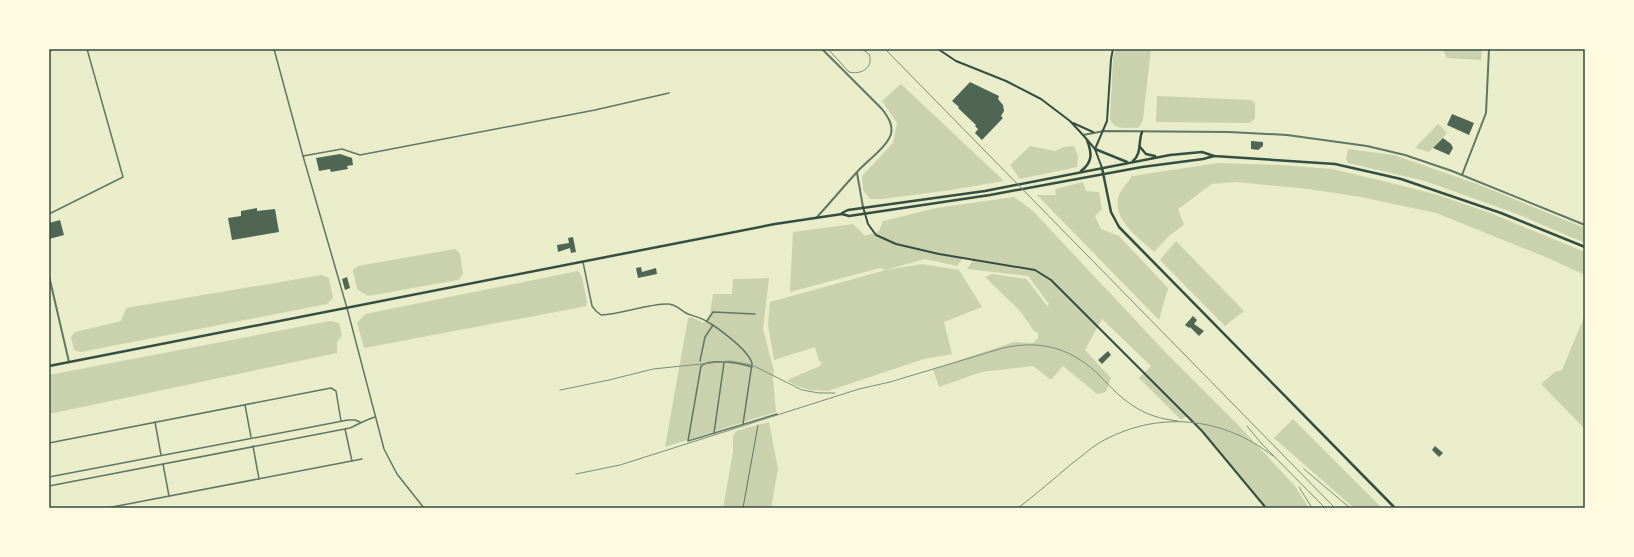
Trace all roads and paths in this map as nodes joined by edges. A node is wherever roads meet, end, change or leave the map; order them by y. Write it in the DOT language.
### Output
graph roads {
  1 [pos="54,49"];
  2 [pos="87,49"];
  3 [pos="274,49"];
  4 [pos="822,49"];
  5 [pos="938,49"];
  6 [pos="1113,49"];
  7 [pos="1489,49"];
  8 [pos="49,51"];
  9 [pos="669,93"];
  10 [pos="1070,121"];
  11 [pos="1104,131"];
  12 [pos="1093,132"];
  13 [pos="1142,132"];
  14 [pos="1083,135"];
  15 [pos="1088,140"];
  16 [pos="1139,145"];
  17 [pos="1095,149"];
  18 [pos="303,156"];
  19 [pos="1214,156"];
  20 [pos="1160,157"];
  21 [pos="1133,161"];
  22 [pos="1128,163"];
  23 [pos="1102,168"];
  24 [pos="857,172"];
  25 [pos="1080,173"];
  26 [pos="1103,174"];
  27 [pos="1462,175"];
  28 [pos="863,207"];
  29 [pos="49,214"];
  30 [pos="842,214"];
  31 [pos="864,214"];
  32 [pos="817,217"];
  33 [pos="1585,225"];
  34 [pos="1585,247"];
  35 [pos="583,262"];
  36 [pos="49,276"];
  37 [pos="346,308"];
  38 [pos="755,314"];
  39 [pos="707,321"];
  40 [pos="713,326"];
  41 [pos="700,361"];
  42 [pos="69,362"];
  43 [pos="724,363"];
  44 [pos="49,366"];
  45 [pos="752,367"];
  46 [pos="245,405"];
  47 [pos="777,414"];
  48 [pos="376,417"];
  49 [pos="341,421"];
  50 [pos="155,422"];
  51 [pos="360,422"];
  52 [pos="743,424"];
  53 [pos="758,425"];
  54 [pos="345,429"];
  55 [pos="714,433"];
  56 [pos="251,438"];
  57 [pos="49,443"];
  58 [pos="253,446"];
  59 [pos="161,455"];
  60 [pos="362,459"];
  61 [pos="352,461"];
  62 [pos="163,464"];
  63 [pos="49,477"];
  64 [pos="259,479"];
  65 [pos="49,486"];
  66 [pos="169,496"];
  67 [pos="107,508"];
  68 [pos="424,508"];
  69 [pos="743,508"];
  70 [pos="1266,508"];
  71 [pos="1395,508"];
  1 -- 8 [label="street"];
  2 -- 29 [label="street"];
  3 -- 18 [label="street"];
  4 -- 24 [label="street"];
  5 -- 10 [label="main road"];
  6 -- 11 [label="main road"];
  7 -- 27 [label="street"];
  9 -- 18 [label="street"];
  10 -- 12 [label="main road"];
  10 -- 14 [label="main road"];
  11 -- 12 [label="street"];
  11 -- 13 [label="street"];
  11 -- 17 [label="main road"];
  12 -- 14 [label="street"];
  13 -- 16 [label="main road"];
  13 -- 27 [label="street"];
  14 -- 15 [label="main road"];
  15 -- 17 [label="main road"];
  15 -- 25 [label="main road"];
  16 -- 20 [label="main road"];
  16 -- 21 [label="main road"];
  17 -- 22 [label="main road"];
  17 -- 23 [label="main road"];
  18 -- 37 [label="street"];
  19 -- 20 [label="main road"];
  19 -- 26 [label="main road"];
  19 -- 34 [label="main road"];
  20 -- 21 [label="main road"];
  21 -- 22 [label="main road"];
  22 -- 23 [label="main road"];
  23 -- 25 [label="main road"];
  23 -- 26 [label="main road"];
  24 -- 28 [label="street"];
  24 -- 32 [label="street"];
  25 -- 28 [label="main road"];
  26 -- 31 [label="main road"];
  26 -- 71 [label="main road"];
  27 -- 33 [label="street"];
  28 -- 30 [label="main road"];
  28 -- 31 [label="main road"];
  30 -- 31 [label="main road"];
  30 -- 32 [label="main road"];
  31 -- 70 [label="main road"];
  32 -- 35 [label="main road"];
  35 -- 37 [label="main road"];
  35 -- 39 [label="street"];
  36 -- 42 [label="street"];
  37 -- 42 [label="main road"];
  37 -- 48 [label="street"];
  38 -- 39 [label="street"];
  39 -- 40 [label="street"];
  40 -- 41 [label="street"];
  40 -- 45 [label="street"];
  42 -- 44 [label="main road"];
  43 -- 55 [label="street"];
  45 -- 52 [label="street"];
  45 -- 55 [label="street"];
  46 -- 49 [label="street"];
  46 -- 50 [label="street"];
  46 -- 56 [label="street"];
  47 -- 52 [label="street"];
  48 -- 51 [label="street"];
  48 -- 68 [label="street"];
  49 -- 51 [label="street"];
  49 -- 56 [label="street"];
  50 -- 57 [label="street"];
  50 -- 59 [label="street"];
  51 -- 54 [label="street"];
  52 -- 55 [label="street"];
  53 -- 69 [label="lane"];
  54 -- 58 [label="street"];
  54 -- 61 [label="street"];
  56 -- 59 [label="street"];
  58 -- 62 [label="street"];
  58 -- 64 [label="street"];
  59 -- 63 [label="street"];
  60 -- 61 [label="street"];
  61 -- 64 [label="street"];
  62 -- 65 [label="street"];
  62 -- 66 [label="street"];
  64 -- 66 [label="street"];
  66 -- 67 [label="street"];
}
